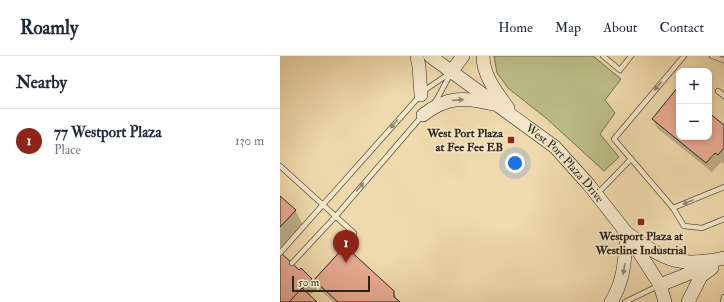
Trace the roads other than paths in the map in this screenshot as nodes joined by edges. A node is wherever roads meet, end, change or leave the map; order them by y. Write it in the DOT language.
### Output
graph roads {
  1 [pos="417,56"];
  2 [pos="430,56"];
  3 [pos="463,56"];
  4 [pos="483,56"];
  5 [pos="603,56"];
  6 [pos="631,56"];
  7 [pos="684,56"];
  8 [pos="712,56"];
  9 [pos="724,60"];
  10 [pos="451,72"];
  11 [pos="718,92"];
  12 [pos="421,95"];
  13 [pos="724,96"];
  14 [pos="497,105"];
  15 [pos="423,115"];
  16 [pos="515,118"];
  17 [pos="631,159"];
  18 [pos="280,166"];
  19 [pos="724,187"];
  20 [pos="597,194"];
  21 [pos="322,204"];
  22 [pos="672,208"];
  23 [pos="335,217"];
  24 [pos="724,219"];
  25 [pos="627,233"];
  26 [pos="354,234"];
  27 [pos="280,253"];
  28 [pos="723,259"];
  29 [pos="292,263"];
  30 [pos="660,285"];
  31 [pos="724,297"];
  32 [pos="611,302"];
  33 [pos="625,302"];
  34 [pos="665,302"];
  35 [pos="688,302"];
  36 [pos="722,302"];
  1 -- 12 [label="main road"];
  2 -- 10 [label="main road, West Port Plaza Drive"];
  3 -- 10 [label="main road"];
  4 -- 16 [label="main road"];
  5 -- 6 [label="lane"];
  7 -- 17 [label="lane, one-way"];
  8 -- 9 [label="lane"];
  10 -- 12 [label="lane"];
  10 -- 14 [label="main road, West Port Plaza Drive"];
  10 -- 15 [label="lane"];
  11 -- 13 [label="lane"];
  12 -- 21 [label="lane, one-way"];
  15 -- 14 [label="main road, one-way"];
  14 -- 16 [label="main road, West Port Plaza Drive"];
  23 -- 15 [label="lane, one-way"];
  16 -- 20 [label="main road, West Port Plaza Drive"];
  17 -- 20 [label="lane"];
  17 -- 22 [label="lane"];
  18 -- 21 [label="lane"];
  19 -- 22 [label="lane, one-way"];
  20 -- 25 [label="main road, West Port Plaza Drive"];
  21 -- 23 [label="lane"];
  21 -- 27 [label="lane"];
  22 -- 24 [label="lane"];
  23 -- 26 [label="lane"];
  23 -- 29 [label="lane"];
  25 -- 28 [label="main road"];
  25 -- 30 [label="main road, West Port Plaza Drive"];
  25 -- 32 [label="main road, one-way"];
  28 -- 30 [label="main road"];
  28 -- 35 [label="main road"];
  30 -- 33 [label="lane"];
  30 -- 34 [label="main road, West Port Plaza Drive"];
  31 -- 36 [label="lane"];
}
